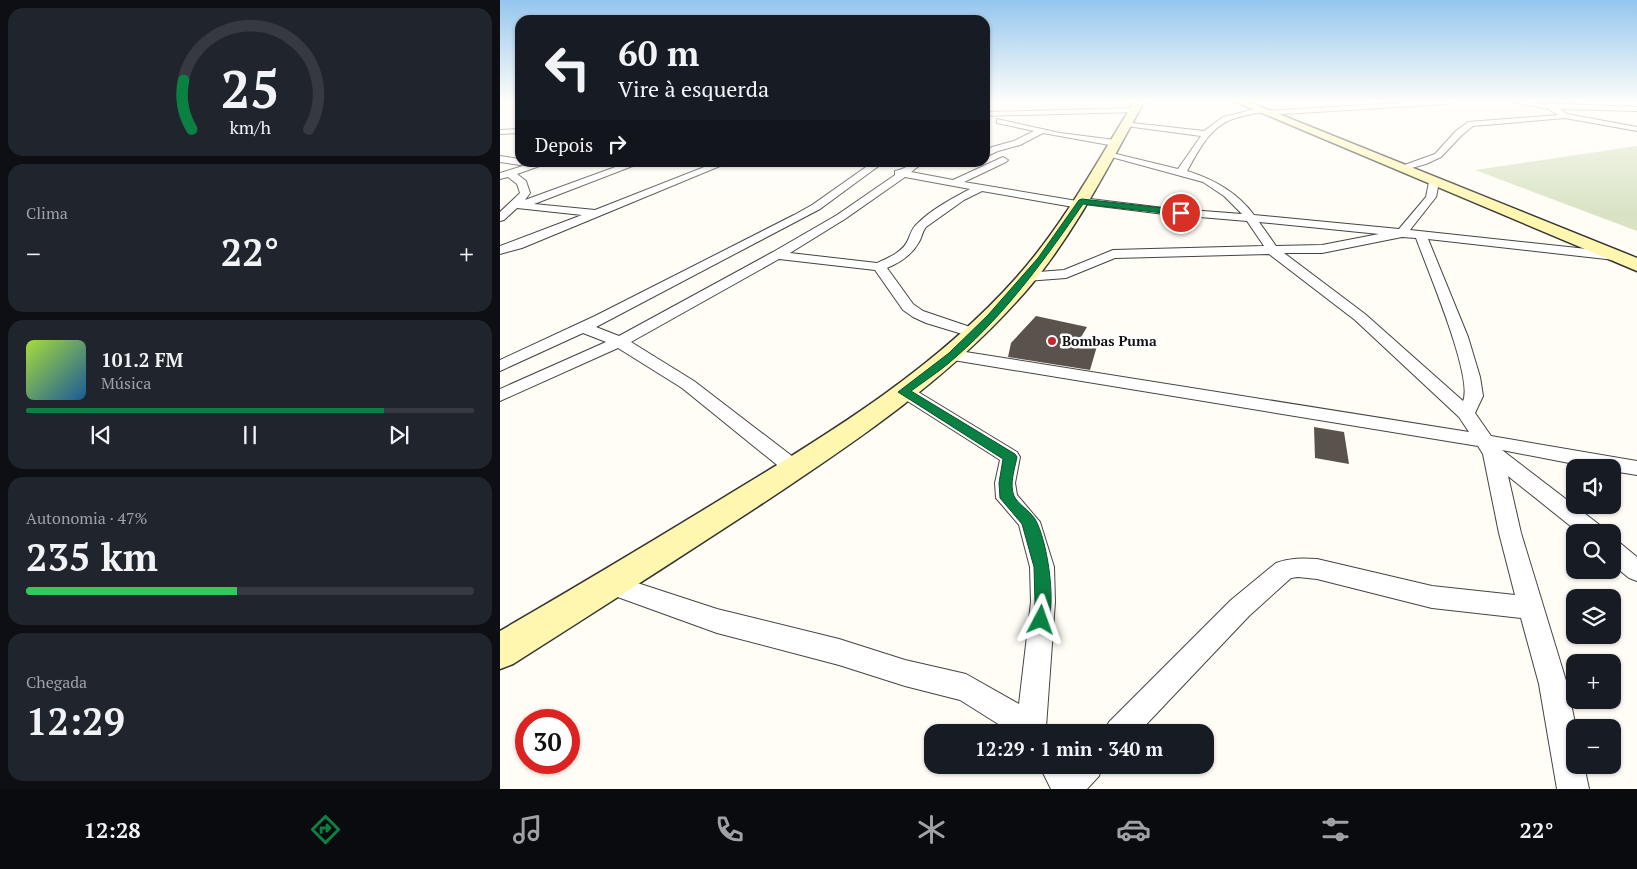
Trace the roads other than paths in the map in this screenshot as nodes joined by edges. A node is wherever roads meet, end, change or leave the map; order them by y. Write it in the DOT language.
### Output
graph roads {
  1 [pos="1025,139"];
  2 [pos="1072,139"];
  3 [pos="1118,139"];
  4 [pos="1203,139"];
  5 [pos="1330,139"];
  6 [pos="1454,139"];
  7 [pos="1112,149"];
  8 [pos="990,152"];
  9 [pos="990,156"];
  10 [pos="500,159"];
  11 [pos="515,161"];
  12 [pos="990,166"];
  13 [pos="533,167"];
  14 [pos="625,167"];
  15 [pos="713,167"];
  16 [pos="871,167"];
  17 [pos="883,167"];
  18 [pos="913,167"];
  19 [pos="988,167"];
  20 [pos="1402,168"];
  21 [pos="1181,172"];
  22 [pos="903,174"];
  23 [pos="505,175"];
  24 [pos="956,182"];
  25 [pos="1434,182"];
  26 [pos="980,188"];
  27 [pos="1080,203"];
  28 [pos="518,205"];
  29 [pos="596,214"];
  30 [pos="500,218"];
  31 [pos="1251,219"];
  32 [pos="1402,233"];
  33 [pos="1421,236"];
  34 [pos="500,250"];
  35 [pos="1273,251"];
  36 [pos="777,256"];
  37 [pos="1615,256"];
  38 [pos="1637,265"];
  39 [pos="879,267"];
  40 [pos="1026,277"];
  41 [pos="583,327"];
  42 [pos="974,333"];
  43 [pos="619,342"];
  44 [pos="953,355"];
  45 [pos="500,366"];
  46 [pos="904,392"];
  47 [pos="500,396"];
  48 [pos="1466,413"];
  49 [pos="1489,447"];
  50 [pos="794,468"];
  51 [pos="1637,468"];
  52 [pos="1583,524"];
  53 [pos="1621,558"];
  54 [pos="1637,571"];
  55 [pos="610,584"];
  56 [pos="1532,608"];
  57 [pos="500,651"];
  58 [pos="1023,724"];
  59 [pos="1033,724"];
  60 [pos="1127,724"];
  61 [pos="1573,789"];
  1 -- 8 [label="street"];
  2 -- 7 [label="street"];
  3 -- 7 [label="main road"];
  4 -- 21 [label="street"];
  5 -- 20 [label="main road"];
  6 -- 20 [label="street"];
  7 -- 21 [label="street"];
  7 -- 27 [label="main road"];
  9 -- 12 [label="street"];
  10 -- 11 [label="street"];
  13 -- 23 [label="street"];
  14 -- 28 [label="street"];
  15 -- 29 [label="street"];
  16 -- 41 [label="street"];
  17 -- 22 [label="street"];
  18 -- 22 [label="street"];
  19 -- 24 [label="street"];
  20 -- 25 [label="main road"];
  21 -- 31 [label="street"];
  22 -- 24 [label="street"];
  22 -- 36 [label="street"];
  23 -- 28 [label="street"];
  24 -- 26 [label="street"];
  25 -- 32 [label="street"];
  25 -- 37 [label="main road"];
  26 -- 27 [label="street"];
  26 -- 39 [label="street"];
  27 -- 31 [label="street"];
  27 -- 40 [label="main road"];
  28 -- 29 [label="street"];
  28 -- 30 [label="street"];
  29 -- 34 [label="street"];
  31 -- 32 [label="street"];
  31 -- 35 [label="street"];
  32 -- 33 [label="street"];
  32 -- 35 [label="street"];
  33 -- 37 [label="street"];
  33 -- 48 [label="street"];
  35 -- 40 [label="street"];
  35 -- 48 [label="street"];
  36 -- 39 [label="street"];
  36 -- 43 [label="street"];
  37 -- 38 [label="main road"];
  39 -- 42 [label="street"];
  40 -- 42 [label="main road"];
  41 -- 43 [label="street"];
  41 -- 45 [label="street"];
  42 -- 44 [label="main road"];
  43 -- 47 [label="street"];
  43 -- 50 [label="street"];
  44 -- 46 [label="main road"];
  44 -- 49 [label="street"];
  46 -- 50 [label="main road"];
  46 -- 59 [label="street"];
  48 -- 49 [label="street"];
  49 -- 51 [label="street"];
  49 -- 52 [label="street"];
  49 -- 56 [label="street"];
  50 -- 55 [label="main road"];
  53 -- 54 [label="street"];
  55 -- 57 [label="main road"];
  55 -- 58 [label="street"];
  56 -- 60 [label="street"];
  56 -- 61 [label="street"];
}
